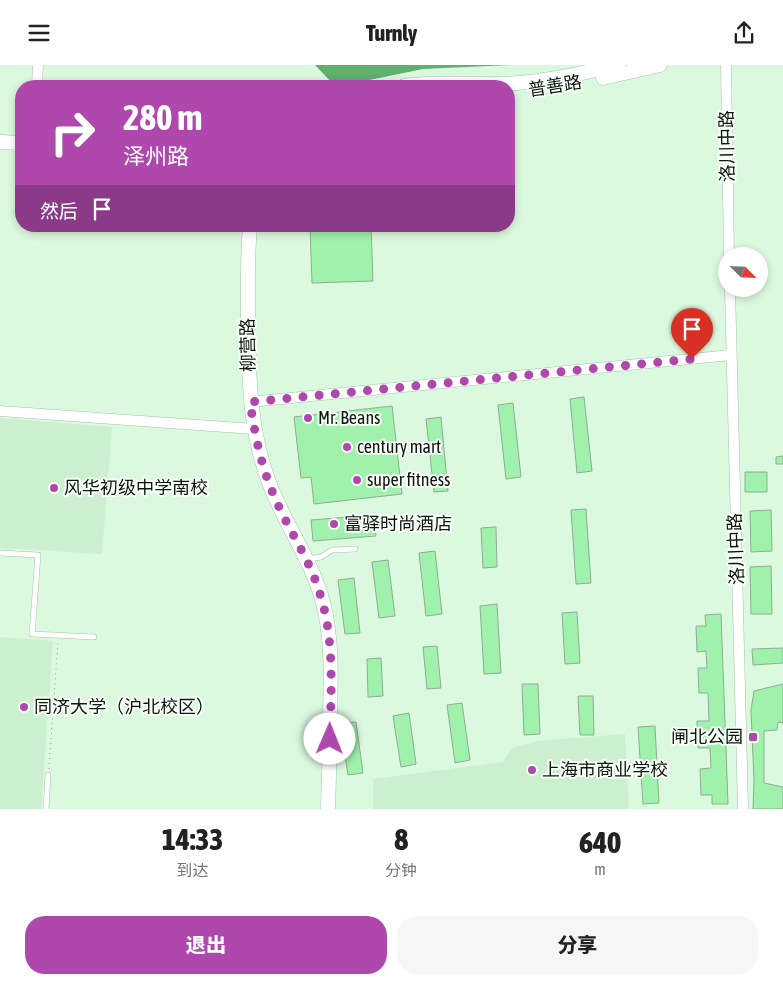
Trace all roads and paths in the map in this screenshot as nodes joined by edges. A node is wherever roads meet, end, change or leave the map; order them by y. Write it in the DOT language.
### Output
graph roads {
  1 [pos="38,65"];
  2 [pos="618,65"];
  3 [pos="660,65"];
  4 [pos="726,65"];
  5 [pos="37,80"];
  6 [pos="515,83"];
  7 [pos="515,92"];
  8 [pos="0,142"];
  9 [pos="15,143"];
  10 [pos="0,151"];
  11 [pos="15,152"];
  12 [pos="250,232"];
  13 [pos="729,247"];
  14 [pos="730,297"];
  15 [pos="731,355"];
  16 [pos="250,402"];
  17 [pos="0,411"];
  18 [pos="254,429"];
  19 [pos="356,549"];
  20 [pos="0,553"];
  21 [pos="306,559"];
  22 [pos="59,636"];
  23 [pos="94,637"];
  24 [pos="48,775"];
  25 [pos="46,809"];
  26 [pos="328,809"];
  27 [pos="743,809"];
  1 -- 5 [label="street"];
  2 -- 6 [label="main road, 普善路"];
  3 -- 7 [label="main road, 普善路"];
  4 -- 13 [label="street, 洛川中路"];
  8 -- 9 [label="main road"];
  10 -- 11 [label="main road"];
  12 -- 16 [label="main road, 柳营路"];
  14 -- 15 [label="street, 洛川中路"];
  15 -- 16 [label="street"];
  15 -- 27 [label="street, 洛川中路"];
  16 -- 18 [label="main road, 柳营路"];
  17 -- 18 [label="street"];
  18 -- 21 [label="main road, 柳营路"];
  19 -- 21 [label="lane"];
  20 -- 22 [label="lane"];
  21 -- 26 [label="main road, 柳营路"];
  22 -- 23 [label="lane"];
  22 -- 24 [label="path"];
  24 -- 25 [label="lane"];
}
